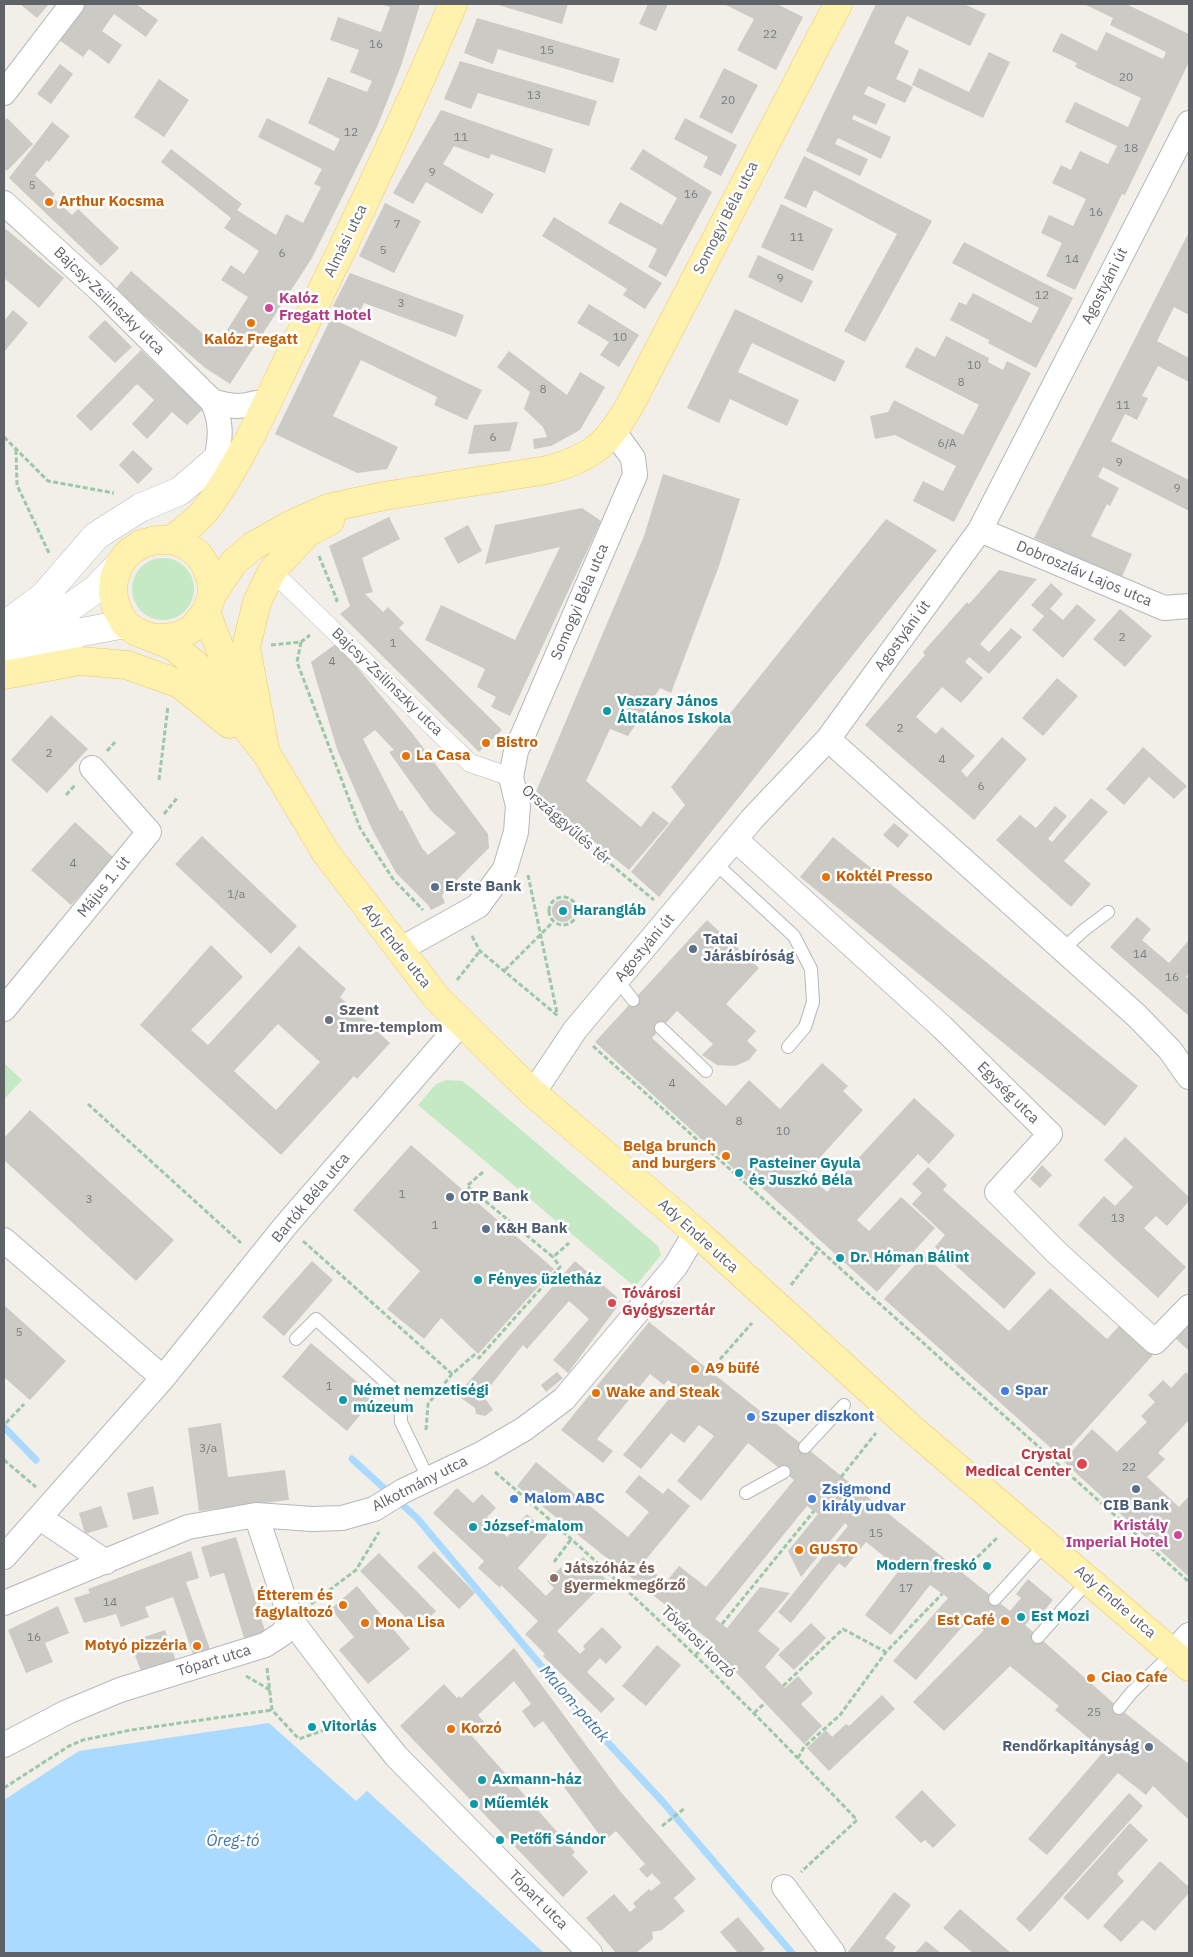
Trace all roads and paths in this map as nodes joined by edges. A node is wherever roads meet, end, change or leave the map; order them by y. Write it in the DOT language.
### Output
graph roads {
  1 [pos="72,4"];
  2 [pos="453,4"];
  3 [pos="838,4"];
  4 [pos="4,94"];
  5 [pos="1189,122"];
  6 [pos="4,203"];
  7 [pos="289,356"];
  8 [pos="212,401"];
  9 [pos="256,403"];
  10 [pos="614,432"];
  11 [pos="4,437"];
  12 [pos="216,460"];
  13 [pos="123,495"];
  14 [pos="384,496"];
  15 [pos="980,530"];
  16 [pos="171,540"];
  17 [pos="318,552"];
  18 [pos="119,565"];
  19 [pos="272,571"];
  20 [pos="209,603"];
  21 [pos="1189,606"];
  22 [pos="326,623"];
  23 [pos="125,624"];
  24 [pos="4,626"];
  25 [pos="155,638"];
  26 [pos="300,642"];
  27 [pos="4,644"];
  28 [pos="4,662"];
  29 [pos="4,676"];
  30 [pos="168,701"];
  31 [pos="828,739"];
  32 [pos="266,753"];
  33 [pos="92,768"];
  34 [pos="512,777"];
  35 [pos="159,780"];
  36 [pos="178,797"];
  37 [pos="538,805"];
  38 [pos="165,812"];
  39 [pos="736,839"];
  40 [pos="715,863"];
  41 [pos="526,868"];
  42 [pos="660,904"];
  43 [pos="1108,912"];
  44 [pos="553,922"];
  45 [pos="461,925"];
  46 [pos="541,934"];
  47 [pos="399,950"];
  48 [pos="1063,950"];
  49 [pos="480,951"];
  50 [pos="505,970"];
  51 [pos="457,980"];
  52 [pos="618,981"];
  53 [pos="633,1000"];
  54 [pos="4,1009"];
  55 [pos="564,1009"];
  56 [pos="462,1022"];
  57 [pos="566,1023"];
  58 [pos="661,1028"];
  59 [pos="788,1047"];
  60 [pos="706,1071"];
  61 [pos="1189,1077"];
  62 [pos="533,1093"];
  63 [pos="88,1104"];
  64 [pos="484,1172"];
  65 [pos="696,1232"];
  66 [pos="300,1237"];
  67 [pos="4,1240"];
  68 [pos="569,1243"];
  69 [pos="248,1248"];
  70 [pos="820,1248"];
  71 [pos="553,1257"];
  72 [pos="790,1286"];
  73 [pos="1189,1308"];
  74 [pos="752,1323"];
  75 [pos="296,1339"];
  76 [pos="715,1365"];
  77 [pos="452,1374"];
  78 [pos="163,1378"];
  79 [pos="24,1404"];
  80 [pos="844,1404"];
  81 [pos="6,1423"];
  82 [pos="426,1433"];
  83 [pos="876,1433"];
  84 [pos="805,1447"];
  85 [pos="4,1460"];
  86 [pos="492,1470"];
  87 [pos="784,1472"];
  88 [pos="841,1477"];
  89 [pos="429,1480"];
  90 [pos="37,1489"];
  91 [pos="746,1493"];
  92 [pos="814,1511"];
  93 [pos="256,1515"];
  94 [pos="40,1518"];
  95 [pos="1018,1519"];
  96 [pos="379,1532"];
  97 [pos="572,1538"];
  98 [pos="1046,1543"];
  99 [pos="4,1557"];
  100 [pos="106,1562"];
  101 [pos="554,1562"];
  102 [pos="961,1573"];
  103 [pos="1089,1580"];
  104 [pos="1189,1582"];
  105 [pos="942,1594"];
  106 [pos="995,1599"];
  107 [pos="4,1602"];
  108 [pos="291,1620"];
  109 [pos="722,1624"];
  110 [pos="1038,1637"];
  111 [pos="708,1640"];
  112 [pos="265,1645"];
  113 [pos="1184,1651"];
  114 [pos="886,1652"];
  115 [pos="696,1655"];
  116 [pos="783,1686"];
  117 [pos="765,1703"];
  118 [pos="1119,1708"];
  119 [pos="272,1710"];
  120 [pos="754,1713"];
  121 [pos="363,1715"];
  122 [pos="4,1745"];
  123 [pos="798,1758"];
  124 [pos="4,1788"];
  125 [pos="685,1808"];
  126 [pos="662,1826"];
  127 [pos="784,1887"];
  128 [pos="590,1953"];
  129 [pos="833,1953"];
  1 -- 4 [label="street"];
  2 -- 7 [label="main road, Almási utca"];
  3 -- 10 [label="main road, Somogyi Béla utca"];
  5 -- 15 [label="street, Agostyáni út"];
  6 -- 8 [label="street, Bajcsy-Zsilinszky utca"];
  7 -- 9 [label="main road"];
  7 -- 16 [label="main road, Almási utca"];
  8 -- 9 [label="street"];
  8 -- 12 [label="street, Bajcsy-Zsilinszky utca"];
  9 -- 12 [label="main road"];
  10 -- 14 [label="main road, Somogyi Béla utca"];
  10 -- 34 [label="street, Somogyi Béla utca"];
  11 -- 13 [label="path"];
  12 -- 24 [label="main road"];
  14 -- 19 [label="main road"];
  14 -- 20 [label="main road"];
  15 -- 21 [label="street, Dobroszláv Lajos utca"];
  15 -- 31 [label="street, Agostyáni út"];
  16 -- 18 [label="main road"];
  16 -- 20 [label="main road"];
  17 -- 22 [label="path"];
  18 -- 23 [label="main road"];
  18 -- 27 [label="main road"];
  19 -- 22 [label="street, Bajcsy-Zsilinszky utca"];
  19 -- 32 [label="main road"];
  20 -- 25 [label="main road"];
  20 -- 32 [label="main road"];
  22 -- 34 [label="street, Bajcsy-Zsilinszky utca"];
  23 -- 25 [label="main road"];
  23 -- 28 [label="main road"];
  25 -- 32 [label="main road"];
  26 -- 45 [label="path"];
  29 -- 32 [label="main road"];
  30 -- 35 [label="path"];
  31 -- 39 [label="street, Agostyáni út"];
  31 -- 48 [label="street"];
  32 -- 47 [label="main road, Ady Endre utca"];
  33 -- 54 [label="street, Május 1. út"];
  34 -- 45 [label="street, Országgyűlés tér"];
  36 -- 38 [label="path"];
  37 -- 42 [label="path, Országgyűlés tér"];
  39 -- 40 [label="street, Agostyáni út"];
  39 -- 73 [label="street, Egység utca"];
  40 -- 52 [label="street, Agostyáni út"];
  40 -- 59 [label="lane"];
  41 -- 46 [label="path"];
  43 -- 48 [label="lane"];
  44 -- 44 [label="path"];
  44 -- 46 [label="path"];
  45 -- 47 [label="street, Országgyűlés tér"];
  45 -- 49 [label="path"];
  46 -- 50 [label="path"];
  46 -- 57 [label="path"];
  47 -- 56 [label="main road, Ady Endre utca"];
  48 -- 61 [label="street"];
  49 -- 50 [label="path"];
  49 -- 51 [label="path"];
  50 -- 57 [label="path"];
  52 -- 53 [label="lane"];
  52 -- 57 [label="street, Agostyáni út"];
  55 -- 57 [label="path"];
  56 -- 62 [label="main road, Ady Endre utca"];
  56 -- 78 [label="street, Bartók Béla utca"];
  57 -- 62 [label="street, Agostyáni út"];
  57 -- 70 [label="path"];
  58 -- 60 [label="lane"];
  62 -- 65 [label="main road, Ady Endre utca"];
  63 -- 69 [label="path"];
  64 -- 71 [label="path"];
  65 -- 89 [label="street, Alkotmány utca"];
  65 -- 95 [label="main road, Ady Endre utca"];
  66 -- 77 [label="path"];
  67 -- 78 [label="street"];
  68 -- 71 [label="path"];
  70 -- 72 [label="path"];
  70 -- 104 [label="path"];
  71 -- 77 [label="path"];
  74 -- 76 [label="path"];
  75 -- 89 [label="lane"];
  77 -- 82 [label="path"];
  78 -- 94 [label="street, Bartók Béla utca"];
  79 -- 81 [label="path"];
  80 -- 84 [label="lane"];
  83 -- 88 [label="path"];
  85 -- 90 [label="path"];
  86 -- 97 [label="path, Tóvárosi korzó"];
  87 -- 91 [label="lane"];
  89 -- 93 [label="street, Alkotmány utca"];
  92 -- 109 [label="path"];
  93 -- 100 [label="street, Alkotmány utca"];
  93 -- 108 [label="street, Tópart utca"];
  94 -- 99 [label="street, Bartók Béla utca"];
  94 -- 100 [label="street"];
  95 -- 98 [label="main road, Ady Endre utca"];
  95 -- 102 [label="path"];
  96 -- 108 [label="path"];
  97 -- 101 [label="path"];
  97 -- 115 [label="path, Tóvárosi korzó"];
  98 -- 103 [label="main road, Ady Endre utca"];
  98 -- 106 [label="lane"];
  100 -- 107 [label="street, Alkotmány utca"];
  103 -- 110 [label="lane"];
  103 -- 113 [label="main road, Ady Endre utca"];
  105 -- 114 [label="path"];
  108 -- 112 [label="street"];
  108 -- 121 [label="street, Tópart utca"];
  111 -- 115 [label="path"];
  112 -- 119 [label="path, Tópart utca"];
  112 -- 122 [label="street, Tópart utca"];
  113 -- 118 [label="lane"];
  114 -- 116 [label="path"];
  114 -- 123 [label="path"];
  115 -- 120 [label="path, Tóvárosi korzó"];
  117 -- 120 [label="path"];
  119 -- 121 [label="path"];
  119 -- 124 [label="path"];
  120 -- 123 [label="path, Tóvárosi korzó"];
  121 -- 128 [label="street, Tópart utca"];
  123 -- 127 [label="path, Tóvárosi korzó"];
  125 -- 126 [label="path"];
  127 -- 129 [label="street"];
}
